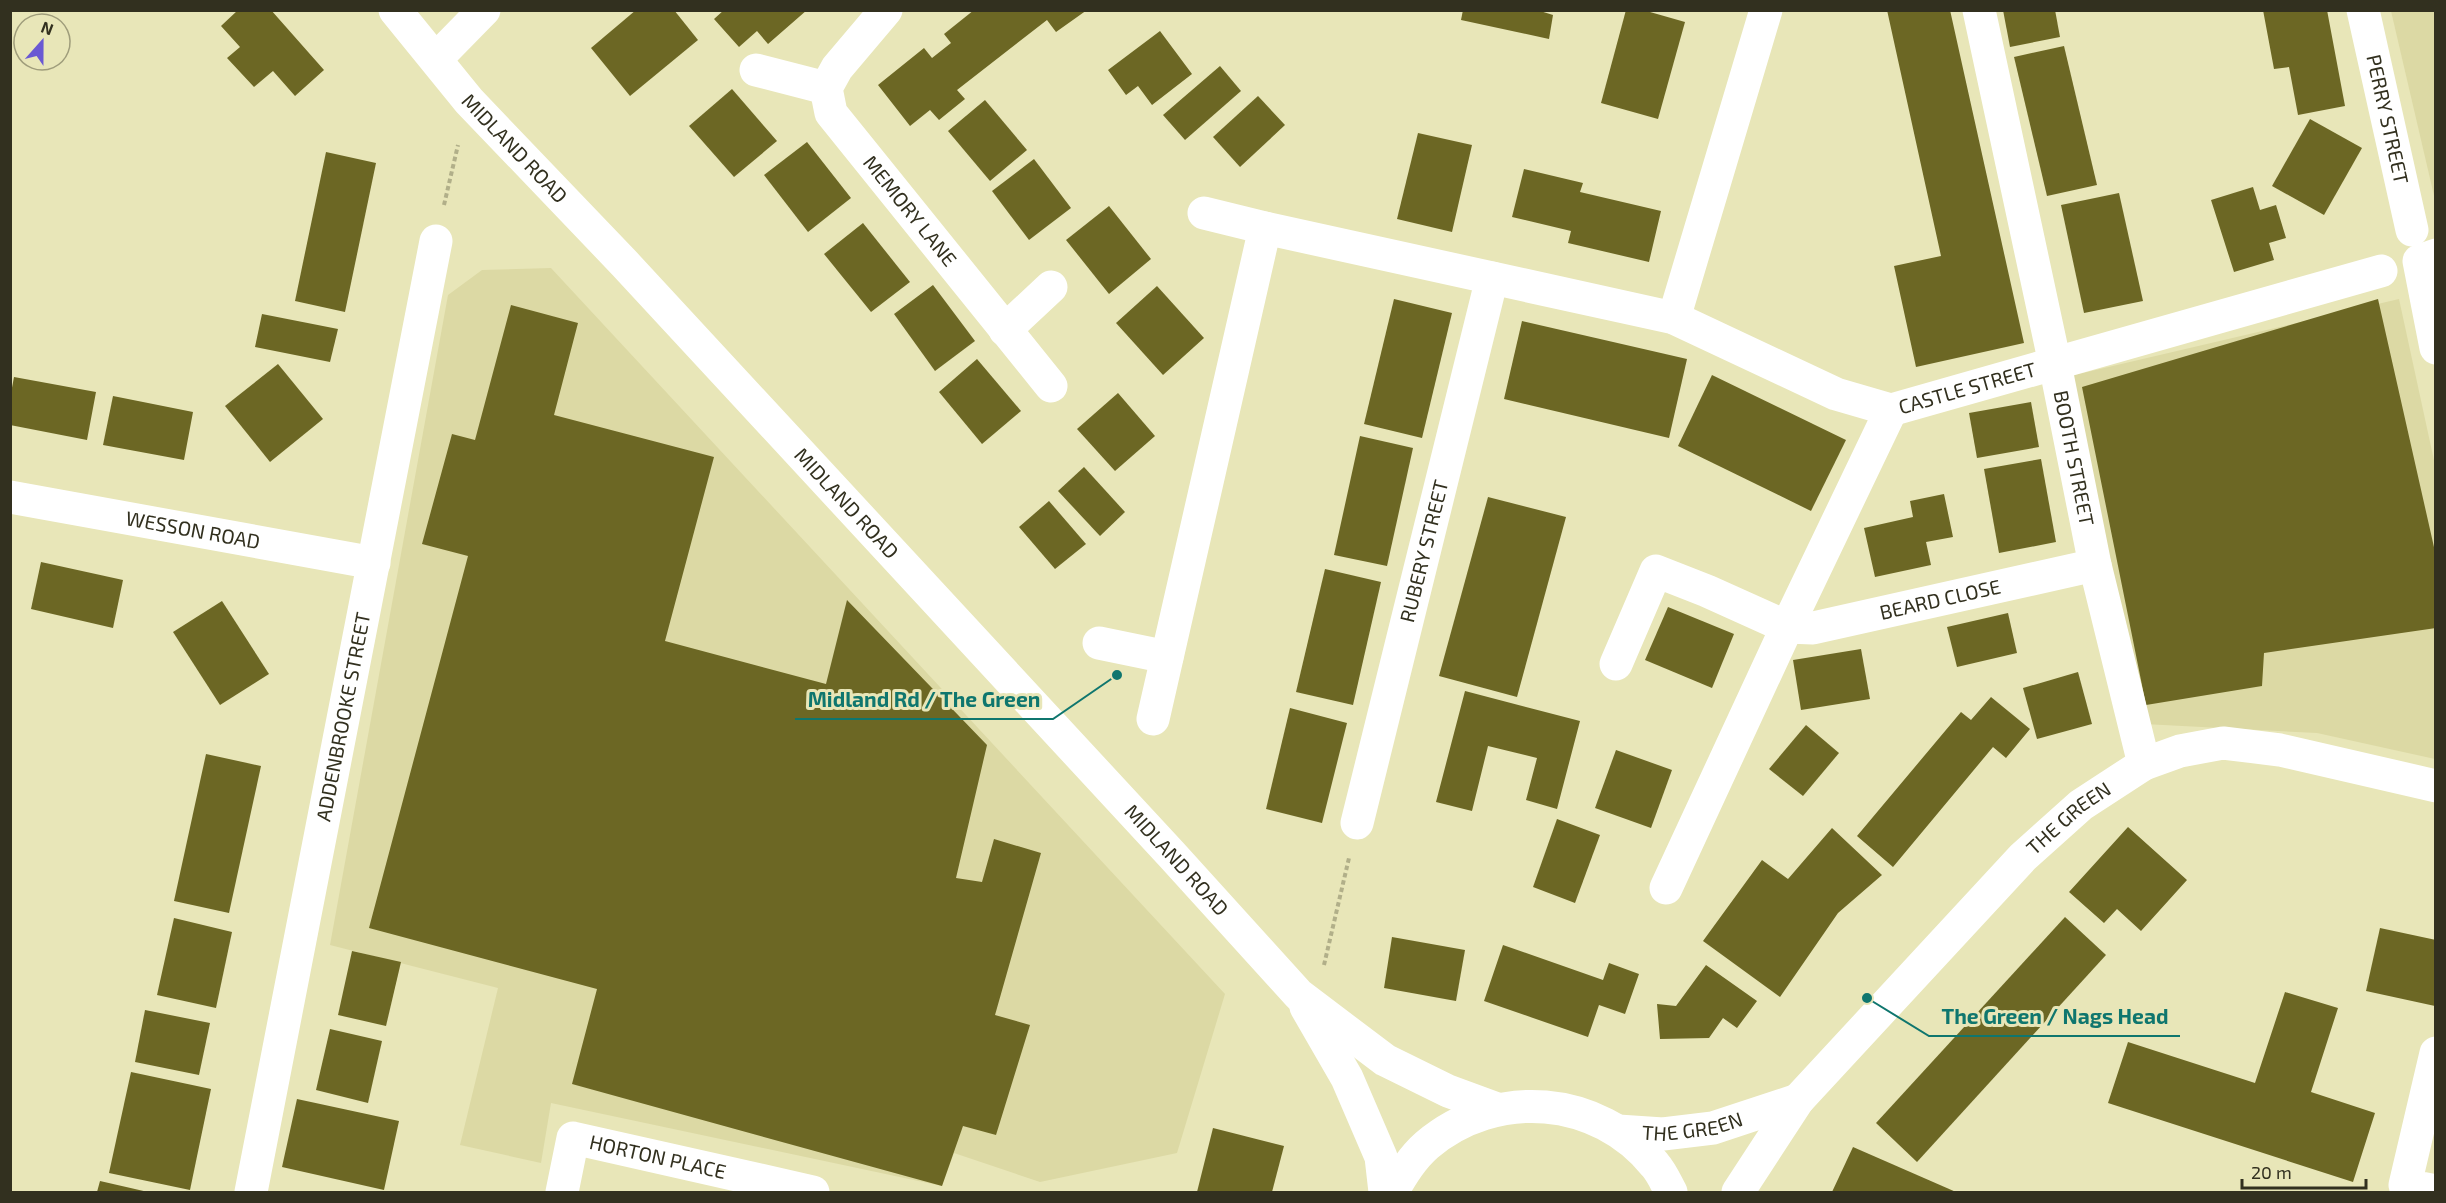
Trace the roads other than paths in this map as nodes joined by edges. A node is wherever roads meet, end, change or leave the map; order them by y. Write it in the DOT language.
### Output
graph roads {
  1 [pos="395,10"];
  2 [pos="484,10"];
  3 [pos="886,10"];
  4 [pos="1766,10"];
  5 [pos="1979,10"];
  6 [pos="2363,10"];
  7 [pos="436,59"];
  8 [pos="756,70"];
  9 [pos="826,88"];
  10 [pos="1204,213"];
  11 [pos="1265,228"];
  12 [pos="436,241"];
  13 [pos="2422,249"];
  14 [pos="2381,272"];
  15 [pos="1492,278"];
  16 [pos="1051,287"];
  17 [pos="1674,318"];
  18 [pos="1005,330"];
  19 [pos="2436,348"];
  20 [pos="2055,364"];
  21 [pos="1051,386"];
  22 [pos="1892,410"];
  23 [pos="10,497"];
  24 [pos="374,563"];
  25 [pos="2095,565"];
  26 [pos="1787,627"];
  27 [pos="1099,643"];
  28 [pos="1167,657"];
  29 [pos="1616,664"];
  30 [pos="1153,719"];
  31 [pos="2144,764"];
  32 [pos="2436,786"];
  33 [pos="1357,823"];
  34 [pos="1666,888"];
  35 [pos="1307,1001"];
  36 [pos="2436,1053"];
  37 [pos="1798,1100"];
  38 [pos="1497,1109"];
  39 [pos="1618,1131"];
  40 [pos="2436,1191"];
  41 [pos="251,1192"];
  42 [pos="562,1192"];
  43 [pos="813,1192"];
  44 [pos="1385,1192"];
  45 [pos="1392,1192"];
  46 [pos="1671,1192"];
  47 [pos="1738,1192"];
  1 -- 7 [label="street, MIDLAND ROAD"];
  2 -- 7 [label="street"];
  3 -- 9 [label="street"];
  4 -- 17 [label="street"];
  5 -- 20 [label="street, BOOTH STREET"];
  6 -- 13 [label="street, PERRY STREET"];
  7 -- 35 [label="street, MIDLAND ROAD"];
  8 -- 9 [label="street"];
  9 -- 18 [label="street, MEMORY LANE"];
  10 -- 11 [label="street, CASTLE STREET"];
  11 -- 15 [label="street, CASTLE STREET"];
  11 -- 28 [label="street"];
  12 -- 24 [label="street, ADDENBROOKE STREET"];
  13 -- 19 [label="street, PERRY STREET"];
  14 -- 20 [label="street, CASTLE STREET"];
  15 -- 17 [label="street, CASTLE STREET"];
  15 -- 33 [label="street, RUBERY STREET"];
  16 -- 18 [label="street"];
  17 -- 22 [label="street, CASTLE STREET"];
  18 -- 21 [label="street, MEMORY LANE"];
  20 -- 22 [label="street, CASTLE STREET"];
  20 -- 25 [label="street, BOOTH STREET"];
  22 -- 26 [label="street"];
  23 -- 24 [label="street, WESSON ROAD"];
  24 -- 41 [label="street, ADDENBROOKE STREET"];
  25 -- 26 [label="street, BEARD CLOSE"];
  25 -- 31 [label="street, BOOTH STREET"];
  26 -- 29 [label="street"];
  26 -- 34 [label="street"];
  27 -- 28 [label="street"];
  28 -- 30 [label="street"];
  31 -- 32 [label="street, THE GREEN"];
  31 -- 37 [label="street, THE GREEN"];
  35 -- 38 [label="street, MIDLAND ROAD"];
  35 -- 44 [label="street, MIDLAND ROAD"];
  36 -- 40 [label="street"];
  37 -- 39 [label="street, THE GREEN"];
  37 -- 47 [label="street, THE GREEN"];
  38 -- 39 [label="street"];
  38 -- 45 [label="street"];
  39 -- 46 [label="street"];
  42 -- 43 [label="street, HORTON PLACE"];
}
